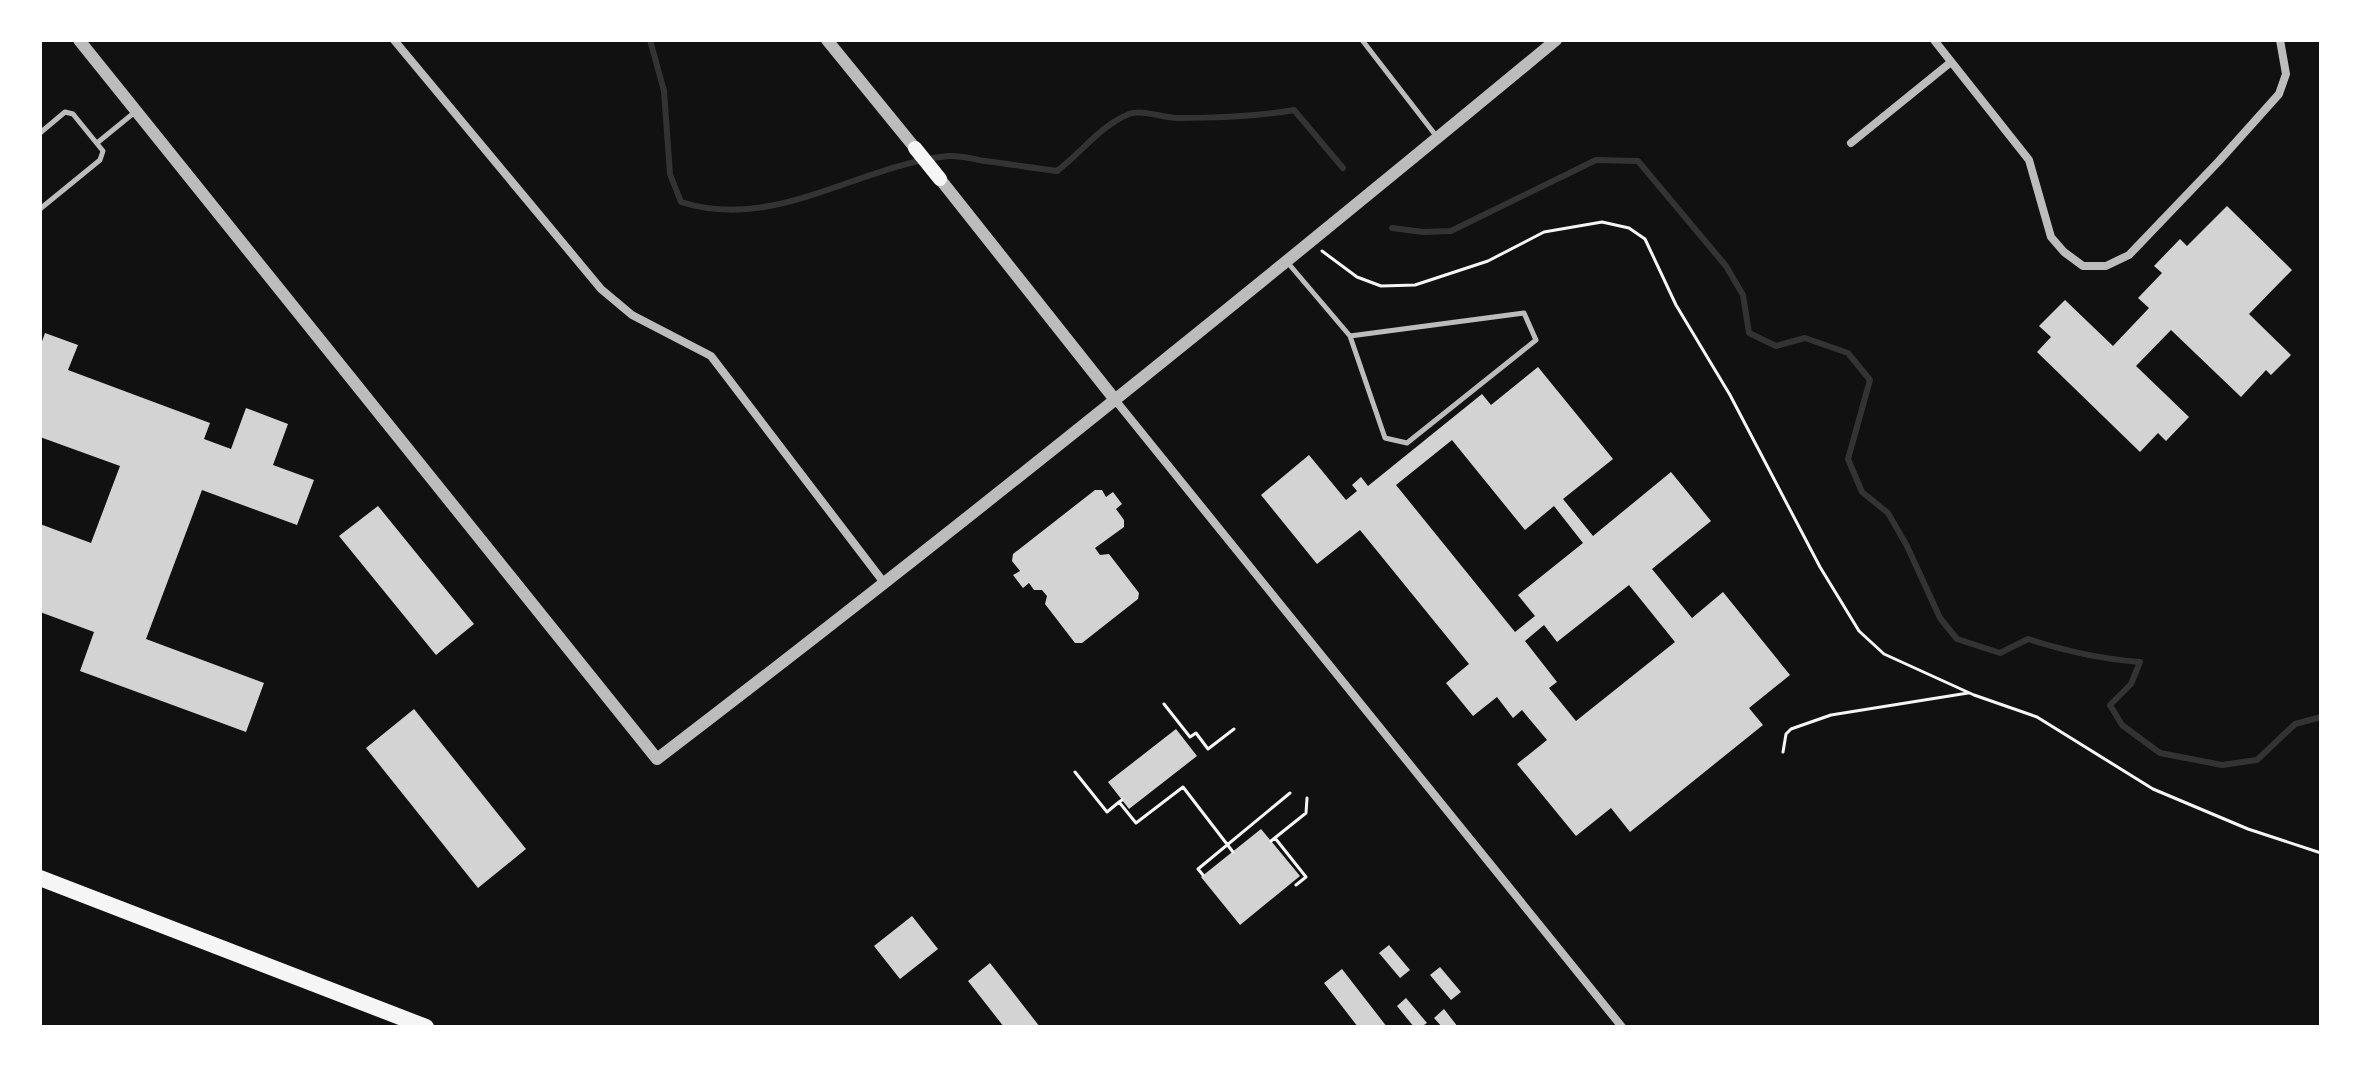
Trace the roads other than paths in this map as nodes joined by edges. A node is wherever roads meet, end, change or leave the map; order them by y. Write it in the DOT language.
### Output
graph roads {
  1 [pos="79,40"];
  2 [pos="394,40"];
  3 [pos="827,40"];
  4 [pos="1362,40"];
  5 [pos="1556,40"];
  6 [pos="1934,40"];
  7 [pos="2280,40"];
  8 [pos="1951,62"];
  9 [pos="136,111"];
  10 [pos="40,133"];
  11 [pos="1437,138"];
  12 [pos="97,143"];
  13 [pos="1851,143"];
  14 [pos="915,148"];
  15 [pos="940,179"];
  16 [pos="40,209"];
  17 [pos="1287,262"];
  18 [pos="1350,336"];
  19 [pos="1116,401"];
  20 [pos="885,584"];
  21 [pos="40,878"];
  22 [pos="426,1027"];
  23 [pos="1622,1027"];
  1 -- 9 [label="street"];
  2 -- 20 [label="street"];
  3 -- 14 [label="street"];
  4 -- 11 [label="lane"];
  5 -- 11 [label="street"];
  6 -- 8 [label="street"];
  7 -- 8 [label="street"];
  8 -- 13 [label="street"];
  9 -- 12 [label="lane"];
  9 -- 20 [label="street"];
  10 -- 12 [label="lane"];
  11 -- 17 [label="street"];
  12 -- 16 [label="lane"];
  14 -- 15 [label="main road"];
  15 -- 19 [label="street"];
  17 -- 18 [label="lane"];
  17 -- 19 [label="street"];
  18 -- 18 [label="lane"];
  19 -- 20 [label="street"];
  19 -- 23 [label="street"];
  21 -- 22 [label="highway"];
}
